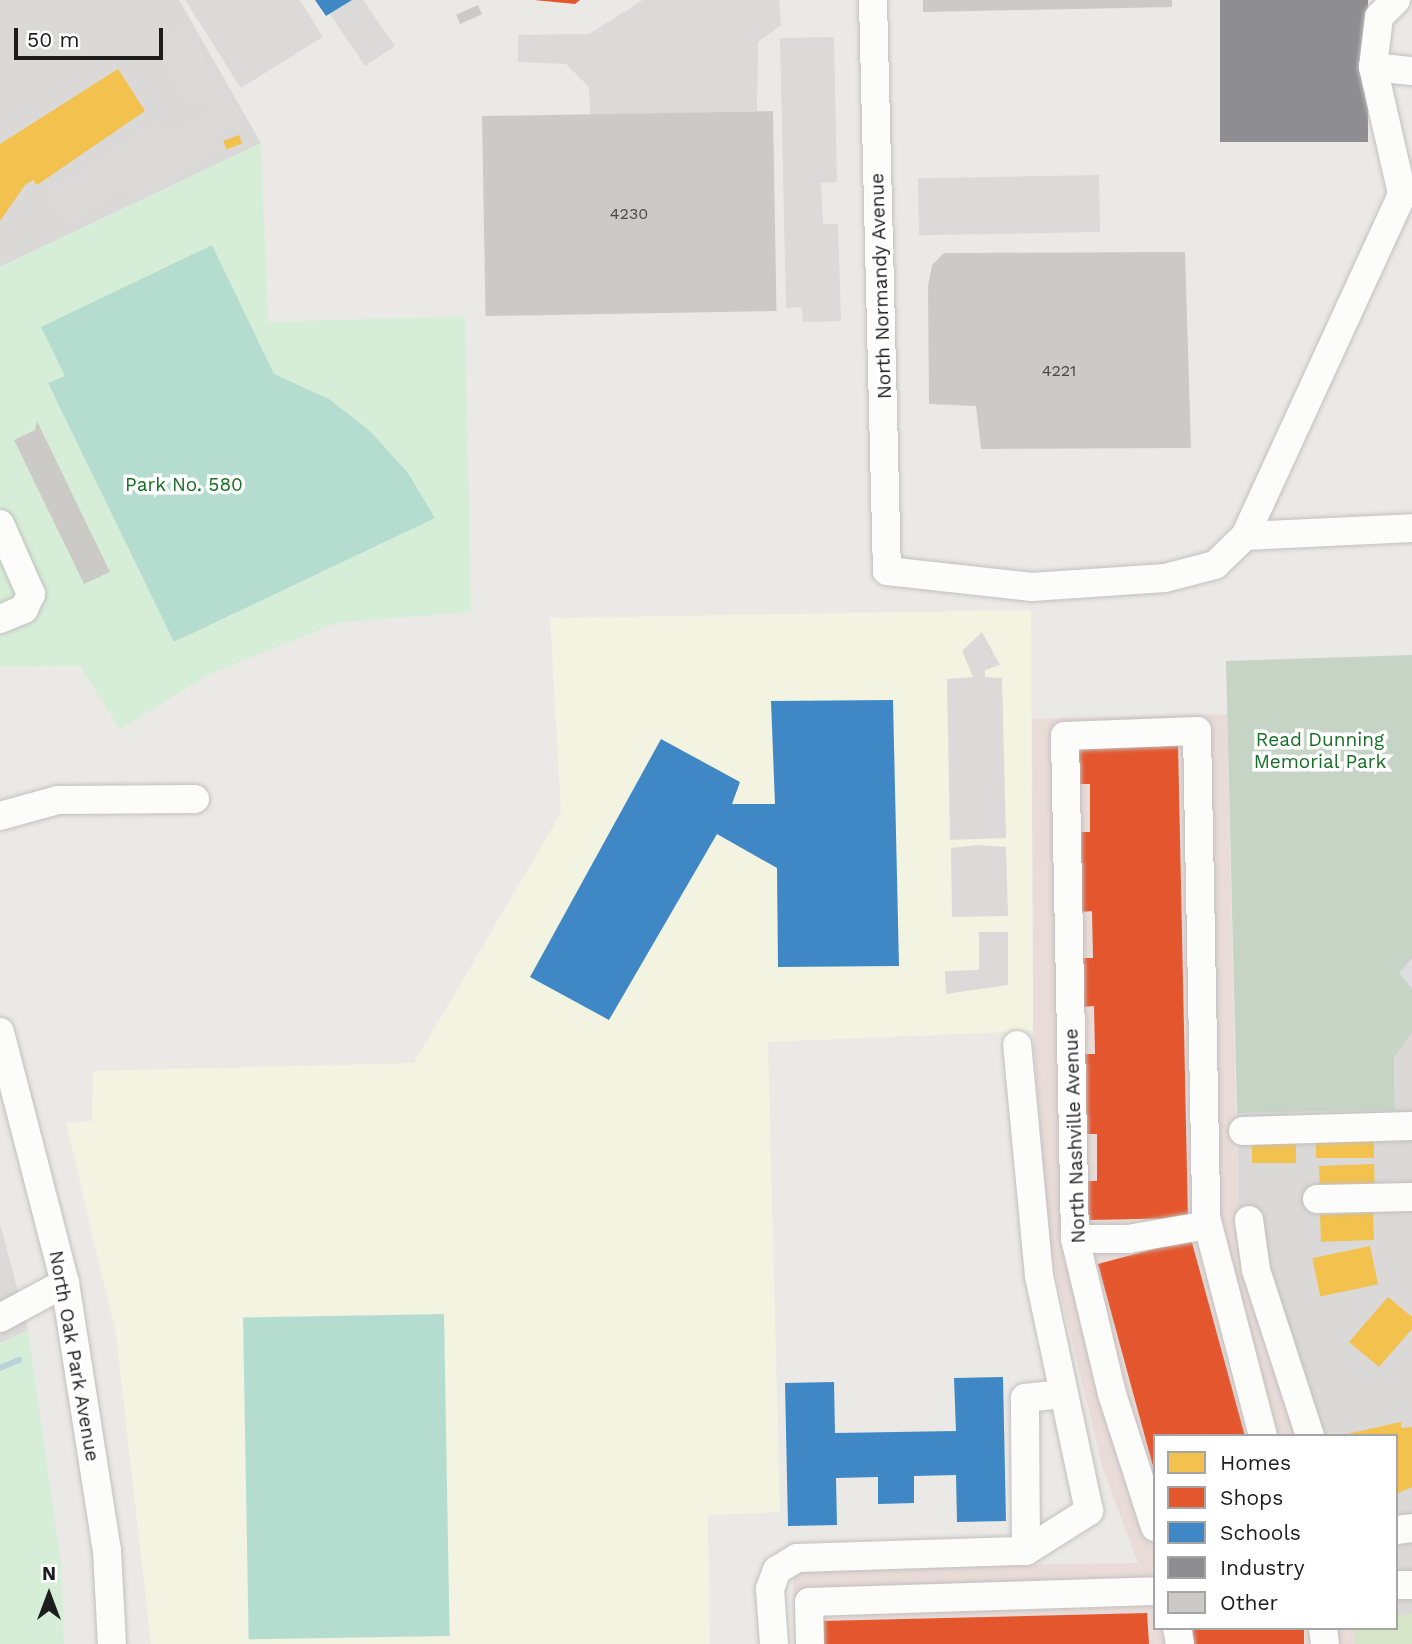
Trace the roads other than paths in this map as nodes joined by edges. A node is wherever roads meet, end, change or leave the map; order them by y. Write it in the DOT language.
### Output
graph roads {
  1 [pos="873,0"];
  2 [pos="1396,0"];
  3 [pos="1373,67"];
  4 [pos="1412,71"];
  5 [pos="1407,193"];
  6 [pos="0,524"];
  7 [pos="1412,528"];
  8 [pos="1245,536"];
  9 [pos="0,619"];
  10 [pos="195,799"];
  11 [pos="0,816"];
  12 [pos="0,1032"];
  13 [pos="1017,1045"];
  14 [pos="1412,1126"];
  15 [pos="1242,1131"];
  16 [pos="1412,1197"];
  17 [pos="1317,1199"];
  18 [pos="1249,1220"];
  19 [pos="1208,1225"];
  20 [pos="1075,1239"];
  21 [pos="65,1283"];
  22 [pos="0,1318"];
  23 [pos="1064,1394"];
  24 [pos="1263,1434"];
  25 [pos="1309,1434"];
  26 [pos="1153,1521"];
  27 [pos="1026,1551"];
  28 [pos="1153,1591"];
  29 [pos="112,1644"];
  30 [pos="774,1644"];
  31 [pos="810,1644"];
  1 -- 8 [label="street, North Normandy Avenue"];
  2 -- 3 [label="street"];
  3 -- 4 [label="street"];
  3 -- 5 [label="street"];
  5 -- 8 [label="street"];
  6 -- 9 [label="street"];
  7 -- 8 [label="street"];
  10 -- 11 [label="street"];
  12 -- 21 [label="street, North Oak Park Avenue"];
  13 -- 23 [label="street"];
  14 -- 15 [label="street"];
  16 -- 17 [label="street"];
  18 -- 25 [label="street"];
  19 -- 20 [label="street"];
  19 -- 20 [label="street, North Nashville Avenue"];
  19 -- 24 [label="street"];
  20 -- 26 [label="street, North Nashville Avenue"];
  21 -- 22 [label="street"];
  21 -- 29 [label="street, North Oak Park Avenue"];
  23 -- 27 [label="street"];
  23 -- 27 [label="street"];
  27 -- 30 [label="street"];
  28 -- 31 [label="street"];
}
